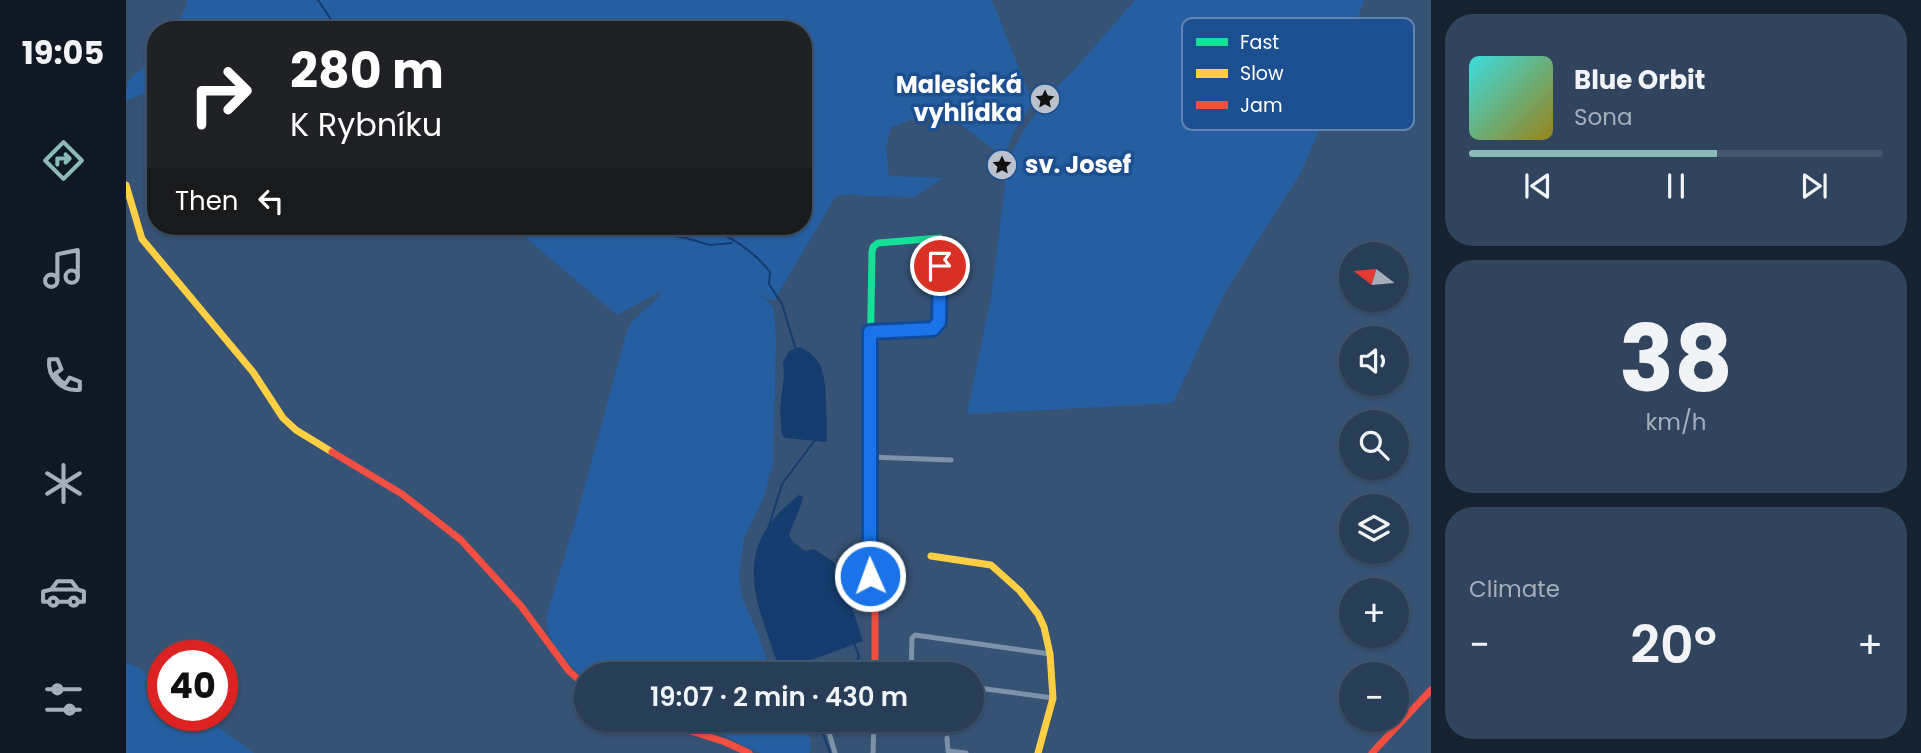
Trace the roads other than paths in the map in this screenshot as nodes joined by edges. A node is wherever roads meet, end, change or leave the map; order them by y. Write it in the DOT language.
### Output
graph roads {
  1 [pos="126,185"];
  2 [pos="870,332"];
  3 [pos="940,449"];
  4 [pos="869,457"];
  5 [pos="940,459"];
  6 [pos="951,460"];
  7 [pos="931,556"];
  8 [pos="1050,653"];
  9 [pos="875,662"];
  10 [pos="911,662"];
  11 [pos="574,675"];
  12 [pos="984,689"];
  13 [pos="1431,690"];
  14 [pos="1053,698"];
  15 [pos="694,732"];
  16 [pos="829,732"];
  17 [pos="874,732"];
  18 [pos="947,738"];
  19 [pos="749,753"];
  20 [pos="835,753"];
  21 [pos="873,753"];
  22 [pos="966,753"];
  23 [pos="1038,753"];
  24 [pos="1372,753"];
  1 -- 11 [label="street"];
  2 -- 2 [label="street"];
  2 -- 4 [label="street"];
  3 -- 5 [label="street"];
  4 -- 5 [label="street"];
  4 -- 9 [label="street"];
  5 -- 6 [label="street"];
  7 -- 8 [label="street"];
  8 -- 10 [label="street"];
  8 -- 14 [label="street"];
  12 -- 14 [label="street"];
  13 -- 24 [label="street"];
  14 -- 23 [label="street"];
  15 -- 19 [label="street"];
  16 -- 20 [label="street"];
  17 -- 21 [label="street"];
  18 -- 22 [label="street"];
}
